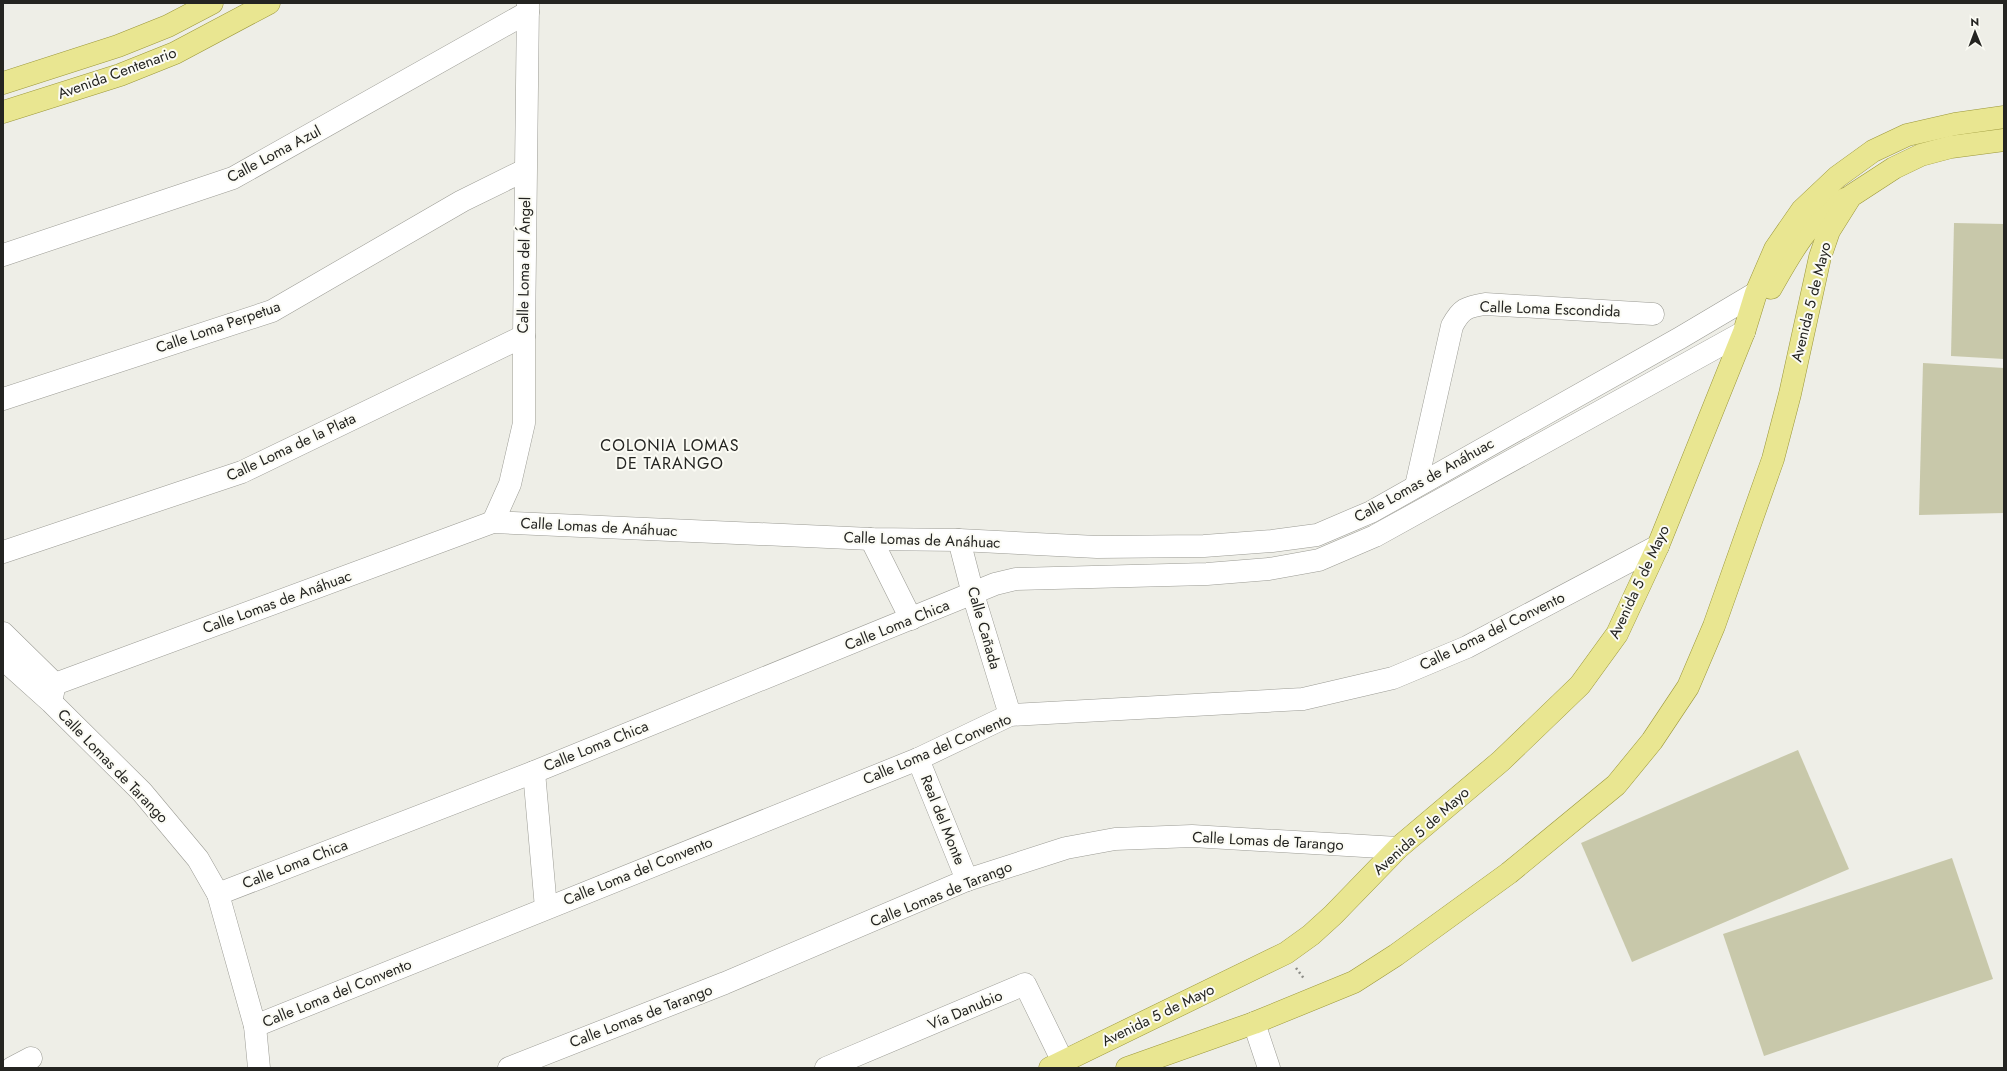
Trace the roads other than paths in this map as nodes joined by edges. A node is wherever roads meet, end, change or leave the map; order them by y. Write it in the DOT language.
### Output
graph roads {
  1 [pos="212,3"];
  2 [pos="269,3"];
  3 [pos="528,7"];
  4 [pos="3,83"];
  5 [pos="3,112"];
  6 [pos="2004,117"];
  7 [pos="2004,140"];
  8 [pos="526,170"];
  9 [pos="1851,196"];
  10 [pos="3,255"];
  11 [pos="1756,293"];
  12 [pos="1653,314"];
  13 [pos="1744,332"];
  14 [pos="524,336"];
  15 [pos="3,399"];
  16 [pos="1416,486"];
  17 [pos="493,522"];
  18 [pos="871,539"];
  19 [pos="959,540"];
  20 [pos="1658,546"];
  21 [pos="3,552"];
  22 [pos="973,594"];
  23 [pos="912,619"];
  24 [pos="3,633"];
  25 [pos="3,659"];
  26 [pos="53,693"];
  27 [pos="1010,715"];
  28 [pos="918,759"];
  29 [pos="534,772"];
  30 [pos="1398,848"];
  31 [pos="967,880"];
  32 [pos="218,894"];
  33 [pos="546,908"];
  34 [pos="1254,1023"];
  35 [pos="255,1026"];
  36 [pos="1057,1065"];
  37 [pos="258,1068"];
  38 [pos="509,1068"];
  39 [pos="826,1068"];
  40 [pos="1128,1068"];
  41 [pos="1270,1068"];
  1 -- 4 [label="main road, Avenida Centenario"];
  2 -- 5 [label="main road, Avenida Centenario"];
  3 -- 8 [label="street, Calle Loma del Ángel"];
  3 -- 10 [label="street, Calle Loma Azul"];
  6 -- 11 [label="main road, Avenida 5 de Mayo"];
  7 -- 9 [label="main road, Avenida 5 de Mayo"];
  8 -- 14 [label="street, Calle Loma del Ángel"];
  8 -- 15 [label="street, Calle Loma Perpetua"];
  9 -- 13 [label="main road"];
  9 -- 34 [label="main road, Avenida 5 de Mayo"];
  11 -- 13 [label="main road, Avenida 5 de Mayo"];
  11 -- 16 [label="street, Calle Lomas de Anáhuac"];
  12 -- 16 [label="street, Calle Loma Escondida"];
  13 -- 20 [label="main road, Avenida 5 de Mayo"];
  13 -- 22 [label="street, Calle Lomas de Anáhuac"];
  14 -- 17 [label="street, Calle Loma del Ángel"];
  14 -- 21 [label="street, Calle Loma de la Plata"];
  16 -- 19 [label="street, Calle Lomas de Anáhuac"];
  17 -- 18 [label="street, Calle Lomas de Anáhuac"];
  17 -- 26 [label="street, Calle Lomas de Anáhuac"];
  18 -- 19 [label="street, Calle Lomas de Anáhuac"];
  18 -- 23 [label="street"];
  19 -- 22 [label="street, Calle Cañada"];
  20 -- 27 [label="street, Calle Loma del Convento"];
  20 -- 30 [label="main road, Avenida 5 de Mayo"];
  22 -- 23 [label="street, Calle Loma Chica"];
  22 -- 27 [label="street, Calle Cañada"];
  23 -- 29 [label="street, Calle Loma Chica"];
  24 -- 26 [label="street"];
  25 -- 26 [label="street, Calle Lomas de Tarango"];
  26 -- 32 [label="street, Calle Lomas de Tarango"];
  27 -- 28 [label="street, Calle Loma del Convento"];
  28 -- 31 [label="street, Real del Monte"];
  28 -- 33 [label="street, Calle Loma del Convento"];
  29 -- 32 [label="street, Calle Loma Chica"];
  29 -- 33 [label="street"];
  30 -- 31 [label="street, Calle Lomas de Tarango"];
  30 -- 36 [label="main road, Avenida 5 de Mayo"];
  31 -- 38 [label="street, Calle Lomas de Tarango"];
  32 -- 35 [label="street, Calle Lomas de Tarango"];
  33 -- 35 [label="street, Calle Loma del Convento"];
  34 -- 40 [label="main road, Avenida 5 de Mayo"];
  34 -- 41 [label="street"];
  35 -- 37 [label="street, Calle Lomas de Tarango"];
  36 -- 39 [label="street, Vía Danubio"];
}
